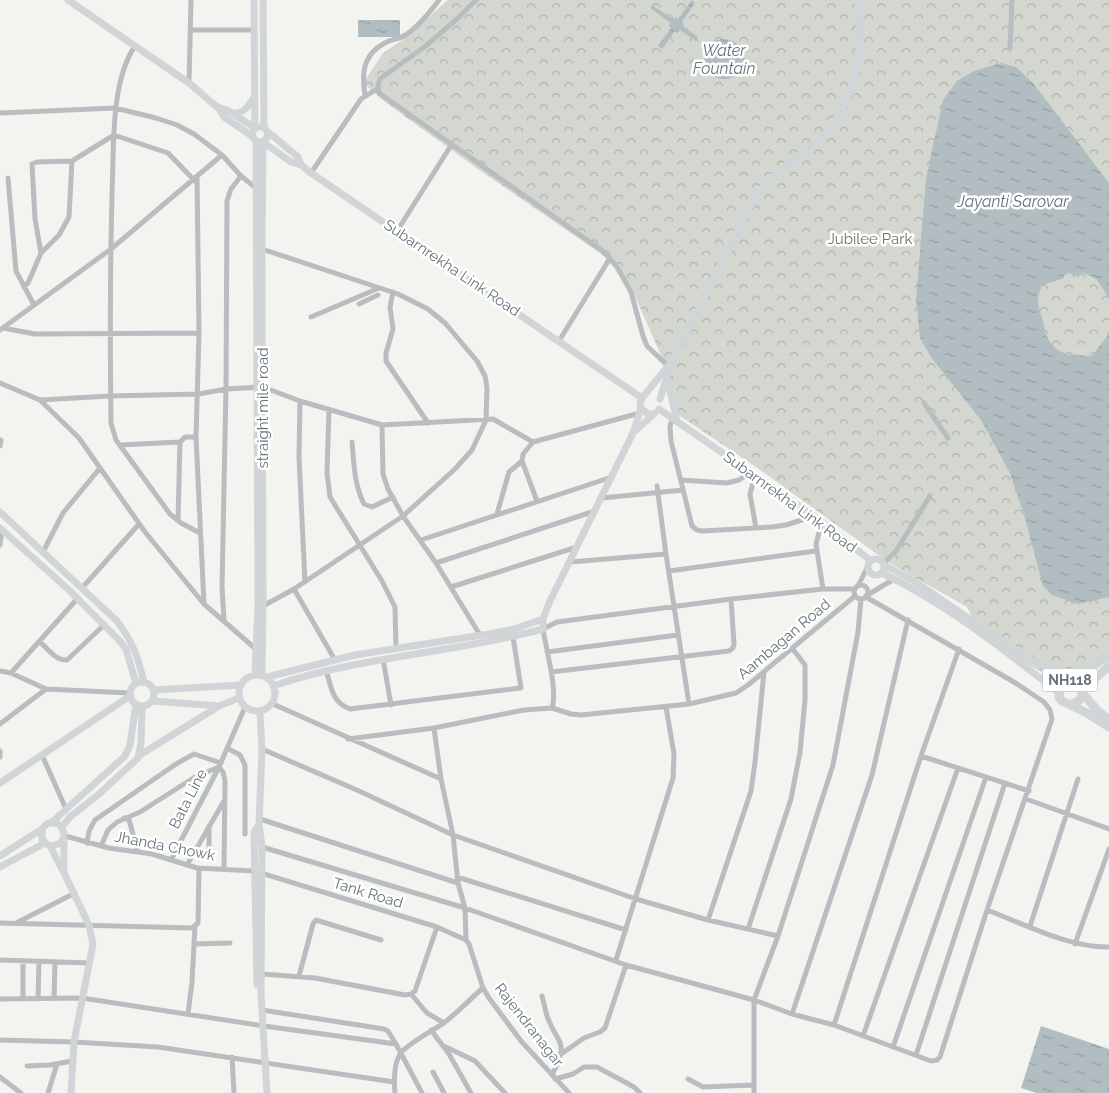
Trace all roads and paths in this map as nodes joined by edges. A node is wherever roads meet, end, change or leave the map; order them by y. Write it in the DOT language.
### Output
graph roads {
  1 [pos="68,0"];
  2 [pos="191,0"];
  3 [pos="254,0"];
  4 [pos="263,0"];
  5 [pos="439,0"];
  6 [pos="476,0"];
  7 [pos="858,0"];
  8 [pos="1012,0"];
  9 [pos="191,30"];
  10 [pos="254,30"];
  11 [pos="135,46"];
  12 [pos="1010,48"];
  13 [pos="189,83"];
  14 [pos="377,89"];
  15 [pos="365,95"];
  16 [pos="255,96"];
  17 [pos="217,107"];
  18 [pos="115,108"];
  19 [pos="230,112"];
  20 [pos="0,113"];
  21 [pos="255,128"];
  22 [pos="266,130"];
  23 [pos="114,135"];
  24 [pos="257,140"];
  25 [pos="452,144"];
  26 [pos="222,155"];
  27 [pos="72,161"];
  28 [pos="301,165"];
  29 [pos="311,174"];
  30 [pos="241,176"];
  31 [pos="8,178"];
  32 [pos="196,180"];
  33 [pos="256,188"];
  34 [pos="398,231"];
  35 [pos="110,249"];
  36 [pos="262,249"];
  37 [pos="41,253"];
  38 [pos="610,258"];
  39 [pos="24,287"];
  40 [pos="379,288"];
  41 [pos="393,292"];
  42 [pos="378,295"];
  43 [pos="359,304"];
  44 [pos="34,305"];
  45 [pos="311,317"];
  46 [pos="2,329"];
  47 [pos="199,333"];
  48 [pos="110,335"];
  49 [pos="559,342"];
  50 [pos="670,364"];
  51 [pos="667,378"];
  52 [pos="0,383"];
  53 [pos="260,387"];
  54 [pos="226,389"];
  55 [pos="199,394"];
  56 [pos="110,396"];
  57 [pos="644,396"];
  58 [pos="660,399"];
  59 [pos="40,400"];
  60 [pos="300,401"];
  61 [pos="924,403"];
  62 [pos="329,410"];
  63 [pos="640,411"];
  64 [pos="656,411"];
  65 [pos="486,420"];
  66 [pos="674,420"];
  67 [pos="428,423"];
  68 [pos="382,425"];
  69 [pos="633,433"];
  70 [pos="196,437"];
  71 [pos="948,438"];
  72 [pos="0,440"];
  73 [pos="180,442"];
  74 [pos="352,442"];
  75 [pos="533,442"];
  76 [pos="120,445"];
  77 [pos="0,446"];
  78 [pos="522,460"];
  79 [pos="100,468"];
  80 [pos="753,474"];
  81 [pos="612,477"];
  82 [pos="681,480"];
  83 [pos="658,486"];
  84 [pos="683,490"];
  85 [pos="658,494"];
  86 [pos="930,496"];
  87 [pos="393,497"];
  88 [pos="602,498"];
  89 [pos="537,501"];
  90 [pos="595,511"];
  91 [pos="0,512"];
  92 [pos="497,514"];
  93 [pos="403,516"];
  94 [pos="814,516"];
  95 [pos="178,520"];
  96 [pos="822,522"];
  97 [pos="139,524"];
  98 [pos="1,528"];
  99 [pos="756,528"];
  100 [pos="200,533"];
  101 [pos="421,540"];
  102 [pos="0,545"];
  103 [pos="359,545"];
  104 [pos="577,547"];
  105 [pos="816,551"];
  106 [pos="43,552"];
  107 [pos="666,554"];
  108 [pos="570,562"];
  109 [pos="870,562"];
  110 [pos="436,563"];
  111 [pos="883,567"];
  112 [pos="669,570"];
  113 [pos="895,579"];
  114 [pos="305,582"];
  115 [pos="451,587"];
  116 [pos="82,588"];
  117 [pos="856,588"];
  118 [pos="294,589"];
  119 [pos="823,589"];
  120 [pos="855,596"];
  121 [pos="864,597"];
  122 [pos="77,599"];
  123 [pos="731,599"];
  124 [pos="204,604"];
  125 [pos="264,606"];
  126 [pos="674,606"];
  127 [pos="543,619"];
  128 [pos="908,620"];
  129 [pos="224,621"];
  130 [pos="557,622"];
  131 [pos="104,625"];
  132 [pos="543,629"];
  133 [pos="480,634"];
  134 [pos="678,635"];
  135 [pos="512,637"];
  136 [pos="40,642"];
  137 [pos="396,648"];
  138 [pos="792,648"];
  139 [pos="959,649"];
  140 [pos="257,650"];
  141 [pos="547,652"];
  142 [pos="1109,655"];
  143 [pos="681,656"];
  144 [pos="383,659"];
  145 [pos="334,660"];
  146 [pos="1109,666"];
  147 [pos="326,670"];
  148 [pos="0,671"];
  149 [pos="764,671"];
  150 [pos="551,672"];
  151 [pos="11,673"];
  152 [pos="261,675"];
  153 [pos="1070,680"];
  154 [pos="144,682"];
  155 [pos="136,683"];
  156 [pos="241,685"];
  157 [pos="273,686"];
  158 [pos="46,689"];
  159 [pos="154,690"];
  160 [pos="1058,692"];
  161 [pos="1082,692"];
  162 [pos="130,694"];
  163 [pos="239,698"];
  164 [pos="153,701"];
  165 [pos="273,704"];
  166 [pos="689,704"];
  167 [pos="1071,704"];
  168 [pos="139,705"];
  169 [pos="391,705"];
  170 [pos="219,706"];
  171 [pos="245,707"];
  172 [pos="666,707"];
  173 [pos="552,708"];
  174 [pos="260,712"];
  175 [pos="0,724"];
  176 [pos="1107,724"];
  177 [pos="434,728"];
  178 [pos="348,739"];
  179 [pos="226,748"];
  180 [pos="262,749"];
  181 [pos="0,751"];
  182 [pos="42,755"];
  183 [pos="140,755"];
  184 [pos="921,756"];
  185 [pos="0,757"];
  186 [pos="220,765"];
  187 [pos="958,768"];
  188 [pos="986,778"];
  189 [pos="441,779"];
  190 [pos="1078,779"];
  191 [pos="0,782"];
  192 [pos="1005,784"];
  193 [pos="1029,791"];
  194 [pos="225,799"];
  195 [pos="1026,799"];
  196 [pos="66,809"];
  197 [pos="1066,814"];
  198 [pos="123,818"];
  199 [pos="52,822"];
  200 [pos="260,822"];
  201 [pos="209,826"];
  202 [pos="62,827"];
  203 [pos="42,829"];
  204 [pos="1109,829"];
  205 [pos="245,834"];
  206 [pos="453,834"];
  207 [pos="64,838"];
  208 [pos="87,843"];
  209 [pos="48,845"];
  210 [pos="101,846"];
  211 [pos="262,847"];
  212 [pos="1109,849"];
  213 [pos="196,851"];
  214 [pos="138,852"];
  215 [pos="0,856"];
  216 [pos="171,860"];
  217 [pos="187,865"];
  218 [pos="0,867"];
  219 [pos="199,868"];
  220 [pos="224,869"];
  221 [pos="254,871"];
  222 [pos="64,873"];
  223 [pos="262,874"];
  224 [pos="457,877"];
  225 [pos="458,883"];
  226 [pos="75,893"];
  227 [pos="636,899"];
  228 [pos="465,908"];
  229 [pos="986,910"];
  230 [pos="708,920"];
  231 [pos="0,922"];
  232 [pos="18,922"];
  233 [pos="89,925"];
  234 [pos="196,926"];
  235 [pos="1030,926"];
  236 [pos="437,928"];
  237 [pos="748,929"];
  238 [pos="626,930"];
  239 [pos="778,936"];
  240 [pos="381,940"];
  241 [pos="466,940"];
  242 [pos="230,943"];
  243 [pos="195,944"];
  244 [pos="1075,944"];
  245 [pos="1109,947"];
  246 [pos="0,960"];
  247 [pos="616,960"];
  248 [pos="23,961"];
  249 [pos="39,962"];
  250 [pos="54,962"];
  251 [pos="90,963"];
  252 [pos="626,965"];
  253 [pos="262,974"];
  254 [pos="299,976"];
  255 [pos="483,988"];
  256 [pos="261,994"];
  257 [pos="411,994"];
  258 [pos="542,996"];
  259 [pos="38,998"];
  260 [pos="54,998"];
  261 [pos="82,998"];
  262 [pos="0,999"];
  263 [pos="24,999"];
  264 [pos="754,1000"];
  265 [pos="262,1010"];
  266 [pos="188,1014"];
  267 [pos="792,1014"];
  268 [pos="444,1023"];
  269 [pos="834,1025"];
  270 [pos="264,1026"];
  271 [pos="431,1030"];
  272 [pos="863,1036"];
  273 [pos="0,1040"];
  274 [pos="74,1042"];
  275 [pos="396,1044"];
  276 [pos="444,1046"];
  277 [pos="893,1047"];
  278 [pos="402,1052"];
  279 [pos="561,1054"];
  280 [pos="916,1055"];
  281 [pos="232,1057"];
  282 [pos="72,1061"];
  283 [pos="266,1062"];
  284 [pos="57,1064"];
  285 [pos="27,1066"];
  286 [pos="433,1072"];
  287 [pos="0,1077"];
  288 [pos="554,1077"];
  289 [pos="688,1079"];
  290 [pos="394,1082"];
  291 [pos="754,1085"];
  292 [pos="47,1091"];
  293 [pos="21,1093"];
  294 [pos="71,1093"];
  295 [pos="234,1093"];
  296 [pos="268,1093"];
  297 [pos="395,1093"];
  298 [pos="422,1093"];
  299 [pos="444,1093"];
  300 [pos="470,1093"];
  301 [pos="505,1093"];
  302 [pos="569,1093"];
  303 [pos="640,1093"];
  304 [pos="754,1093"];
  1 -- 11 [label="street"];
  2 -- 9 [label="street"];
  3 -- 10 [label="street, straight mile road"];
  4 -- 22 [label="street, straight mile road"];
  5 -- 15 [label="street"];
  6 -- 14 [label="street"];
  7 -- 50 [label="street"];
  8 -- 12 [label="street"];
  9 -- 10 [label="street"];
  9 -- 13 [label="street"];
  10 -- 16 [label="street, straight mile road"];
  11 -- 13 [label="street"];
  11 -- 18 [label="street"];
  13 -- 17 [label="street"];
  14 -- 15 [label="street"];
  14 -- 25 [label="street"];
  15 -- 29 [label="street"];
  16 -- 19 [label="street"];
  16 -- 21 [label="street, straight mile road"];
  17 -- 19 [label="street"];
  17 -- 24 [label="street"];
  18 -- 20 [label="street"];
  18 -- 23 [label="street"];
  18 -- 26 [label="street"];
  19 -- 21 [label="street"];
  21 -- 22 [label="street"];
  21 -- 24 [label="street, straight mile road"];
  22 -- 24 [label="street, straight mile road"];
  22 -- 28 [label="street, Subarnrekha Link Road"];
  23 -- 27 [label="street"];
  23 -- 32 [label="street"];
  23 -- 35 [label="street"];
  24 -- 28 [label="street"];
  24 -- 33 [label="street, straight mile road"];
  24 -- 36 [label="street, straight mile road"];
  25 -- 34 [label="street"];
  25 -- 38 [label="street"];
  26 -- 30 [label="street"];
  26 -- 32 [label="street"];
  27 -- 37 [label="street"];
  27 -- 37 [label="street"];
  28 -- 29 [label="street, Subarnrekha Link Road"];
  29 -- 34 [label="street, Subarnrekha Link Road"];
  30 -- 33 [label="street"];
  30 -- 54 [label="street"];
  31 -- 39 [label="street"];
  32 -- 35 [label="street"];
  32 -- 47 [label="street"];
  33 -- 53 [label="street, straight mile road"];
  34 -- 49 [label="street, Subarnrekha Link Road"];
  35 -- 44 [label="street"];
  35 -- 48 [label="street"];
  36 -- 40 [label="street"];
  36 -- 53 [label="street, straight mile road"];
  37 -- 39 [label="street"];
  38 -- 49 [label="street"];
  38 -- 50 [label="street"];
  39 -- 44 [label="street"];
  40 -- 41 [label="street"];
  40 -- 45 [label="street"];
  41 -- 65 [label="street"];
  41 -- 67 [label="street"];
  42 -- 43 [label="street"];
  44 -- 46 [label="street"];
  46 -- 48 [label="street"];
  47 -- 48 [label="street"];
  47 -- 55 [label="street"];
  48 -- 56 [label="street"];
  49 -- 57 [label="street, Subarnrekha Link Road"];
  50 -- 51 [label="street"];
  50 -- 57 [label="street"];
  51 -- 58 [label="street"];
  51 -- 66 [label="street"];
  52 -- 59 [label="street"];
  53 -- 54 [label="street"];
  53 -- 60 [label="street"];
  53 -- 125 [label="street, straight mile road"];
  53 -- 140 [label="street, straight mile road"];
  54 -- 55 [label="street"];
  54 -- 129 [label="street"];
  55 -- 56 [label="street"];
  55 -- 70 [label="street"];
  56 -- 59 [label="street"];
  56 -- 76 [label="street"];
  57 -- 58 [label="street"];
  57 -- 63 [label="street"];
  58 -- 64 [label="street"];
  59 -- 79 [label="street"];
  60 -- 62 [label="street"];
  60 -- 114 [label="street"];
  61 -- 71 [label="street"];
  62 -- 68 [label="street"];
  62 -- 103 [label="street"];
  63 -- 64 [label="street"];
  63 -- 69 [label="street"];
  63 -- 75 [label="street"];
  64 -- 66 [label="street, Subarnrekha Link Road"];
  64 -- 69 [label="street"];
  65 -- 67 [label="street"];
  65 -- 75 [label="street"];
  65 -- 93 [label="street"];
  66 -- 80 [label="street, Subarnrekha Link Road"];
  66 -- 82 [label="street"];
  67 -- 68 [label="street"];
  68 -- 87 [label="street"];
  69 -- 81 [label="street"];
  70 -- 73 [label="street"];
  70 -- 100 [label="street"];
  72 -- 77 [label="street"];
  73 -- 76 [label="street"];
  73 -- 95 [label="street"];
  74 -- 87 [label="street"];
  75 -- 78 [label="street"];
  76 -- 95 [label="street"];
  78 -- 89 [label="street"];
  78 -- 92 [label="street"];
  79 -- 97 [label="street"];
  79 -- 106 [label="street"];
  80 -- 82 [label="street"];
  80 -- 94 [label="street, Subarnrekha Link Road"];
  80 -- 99 [label="street"];
  81 -- 88 [label="street"];
  81 -- 89 [label="street"];
  82 -- 84 [label="street"];
  83 -- 85 [label="street"];
  84 -- 85 [label="street"];
  84 -- 99 [label="street"];
  85 -- 88 [label="street"];
  85 -- 107 [label="street"];
  86 -- 111 [label="street"];
  87 -- 93 [label="street"];
  88 -- 90 [label="street"];
  89 -- 92 [label="street"];
  90 -- 104 [label="street"];
  90 -- 110 [label="street"];
  91 -- 106 [label="street"];
  92 -- 101 [label="street"];
  93 -- 101 [label="street"];
  93 -- 103 [label="street"];
  94 -- 96 [label="street, Subarnrekha Link Road"];
  94 -- 99 [label="street"];
  95 -- 100 [label="street"];
  96 -- 105 [label="street"];
  96 -- 109 [label="street, Subarnrekha Link Road"];
  97 -- 116 [label="street"];
  97 -- 124 [label="street"];
  98 -- 102 [label="street"];
  98 -- 122 [label="street"];
  100 -- 124 [label="street"];
  101 -- 110 [label="street"];
  103 -- 114 [label="street"];
  103 -- 137 [label="street"];
  104 -- 108 [label="street"];
  104 -- 115 [label="street"];
  105 -- 112 [label="street"];
  105 -- 119 [label="street"];
  106 -- 116 [label="street"];
  107 -- 108 [label="street"];
  107 -- 112 [label="street"];
  108 -- 127 [label="street"];
  109 -- 111 [label="street, Subarnrekha Link Road"];
  109 -- 111 [label="street, Subarnrekha Link Road"];
  109 -- 117 [label="street"];
  110 -- 115 [label="street"];
  111 -- 113 [label="street, Subarnrekha Link Road"];
  111 -- 153 [label="street, Subarnrekha Link Road"];
  112 -- 126 [label="street"];
  113 -- 121 [label="street"];
  113 -- 160 [label="street, Subarnrekha Link Road"];
  114 -- 118 [label="street"];
  115 -- 133 [label="street"];
  116 -- 154 [label="street"];
  117 -- 119 [label="street"];
  117 -- 120 [label="street"];
  117 -- 121 [label="street"];
  118 -- 125 [label="street"];
  118 -- 145 [label="street"];
  119 -- 123 [label="street"];
  120 -- 121 [label="street"];
  120 -- 138 [label="street, Aambagan Road"];
  121 -- 128 [label="street"];
  121 -- 239 [label="street"];
  122 -- 131 [label="street"];
  122 -- 136 [label="street"];
  123 -- 126 [label="street"];
  123 -- 143 [label="street"];
  124 -- 129 [label="street"];
  125 -- 152 [label="street, straight mile road"];
  126 -- 130 [label="street"];
  126 -- 134 [label="street"];
  127 -- 130 [label="street"];
  127 -- 132 [label="street"];
  127 -- 133 [label="street"];
  128 -- 139 [label="street"];
  128 -- 267 [label="street"];
  129 -- 140 [label="street"];
  130 -- 132 [label="street"];
  131 -- 136 [label="street"];
  131 -- 155 [label="street"];
  132 -- 135 [label="street"];
  132 -- 141 [label="street"];
  133 -- 137 [label="street"];
  134 -- 141 [label="street"];
  134 -- 143 [label="street"];
  135 -- 144 [label="street"];
  135 -- 169 [label="street"];
  136 -- 151 [label="street"];
  137 -- 145 [label="street"];
  138 -- 149 [label="street, Aambagan Road"];
  138 -- 237 [label="street"];
  139 -- 184 [label="street"];
  139 -- 193 [label="street"];
  140 -- 152 [label="street, straight mile road"];
  141 -- 150 [label="street"];
  142 -- 153 [label="highway, NH118"];
  143 -- 150 [label="street"];
  143 -- 166 [label="street"];
  144 -- 147 [label="street"];
  144 -- 169 [label="street"];
  145 -- 152 [label="street"];
  146 -- 161 [label="highway, NH118"];
  147 -- 157 [label="street"];
  147 -- 169 [label="street"];
  148 -- 151 [label="street"];
  149 -- 166 [label="street, Aambagan Road"];
  149 -- 230 [label="street"];
  150 -- 173 [label="street"];
  151 -- 158 [label="street"];
  152 -- 156 [label="street"];
  152 -- 157 [label="street"];
  153 -- 160 [label="highway, NH118"];
  153 -- 161 [label="highway, NH118"];
  154 -- 155 [label="street"];
  154 -- 159 [label="street"];
  155 -- 162 [label="street"];
  156 -- 159 [label="street"];
  156 -- 163 [label="street"];
  157 -- 165 [label="street"];
  158 -- 162 [label="street"];
  158 -- 175 [label="street"];
  159 -- 164 [label="street"];
  160 -- 167 [label="highway, NH118"];
  161 -- 167 [label="highway, NH118"];
  161 -- 176 [label="highway, NH118"];
  162 -- 168 [label="street"];
  162 -- 182 [label="street"];
  163 -- 170 [label="street"];
  163 -- 171 [label="street"];
  164 -- 168 [label="street"];
  164 -- 170 [label="street"];
  165 -- 174 [label="street"];
  165 -- 178 [label="street"];
  166 -- 172 [label="street, Aambagan Road"];
  167 -- 176 [label="highway, NH118"];
  168 -- 183 [label="street"];
  168 -- 196 [label="street"];
  170 -- 183 [label="street"];
  171 -- 174 [label="street"];
  171 -- 179 [label="street, Bata Line"];
  172 -- 173 [label="street, Aambagan Road"];
  172 -- 227 [label="street"];
  173 -- 177 [label="street, Aambagan Road"];
  174 -- 180 [label="street"];
  177 -- 178 [label="street, Aambagan Road"];
  177 -- 189 [label="street"];
  178 -- 189 [label="street"];
  179 -- 186 [label="street, Bata Line"];
  179 -- 205 [label="street"];
  180 -- 200 [label="street"];
  180 -- 206 [label="street"];
  181 -- 185 [label="street"];
  182 -- 191 [label="street"];
  182 -- 196 [label="street"];
  183 -- 202 [label="street"];
  184 -- 187 [label="street"];
  184 -- 269 [label="street"];
  186 -- 194 [label="street"];
  186 -- 198 [label="street"];
  186 -- 208 [label="street"];
  186 -- 216 [label="street, Bata Line"];
  187 -- 188 [label="street"];
  187 -- 272 [label="street"];
  188 -- 192 [label="street"];
  188 -- 277 [label="street"];
  189 -- 206 [label="street"];
  190 -- 197 [label="street"];
  192 -- 193 [label="street"];
  192 -- 280 [label="street"];
  193 -- 195 [label="street"];
  194 -- 201 [label="street"];
  194 -- 220 [label="street"];
  195 -- 197 [label="street"];
  195 -- 229 [label="street"];
  196 -- 199 [label="street"];
  197 -- 204 [label="street"];
  197 -- 235 [label="street"];
  198 -- 210 [label="street"];
  198 -- 214 [label="street"];
  199 -- 202 [label="street"];
  199 -- 203 [label="street"];
  200 -- 211 [label="street"];
  200 -- 221 [label="street"];
  200 -- 225 [label="street"];
  201 -- 213 [label="street"];
  201 -- 213 [label="street"];
  202 -- 207 [label="street"];
  203 -- 209 [label="street"];
  203 -- 215 [label="street"];
  206 -- 224 [label="street"];
  206 -- 227 [label="street"];
  207 -- 208 [label="street, Jhanda Chowk"];
  207 -- 209 [label="street"];
  207 -- 222 [label="street"];
  208 -- 210 [label="street, Jhanda Chowk"];
  209 -- 218 [label="street"];
  209 -- 222 [label="street"];
  210 -- 214 [label="street, Jhanda Chowk"];
  211 -- 223 [label="street"];
  211 -- 228 [label="street"];
  212 -- 244 [label="street"];
  213 -- 217 [label="street"];
  214 -- 216 [label="street, Jhanda Chowk"];
  216 -- 217 [label="street, Jhanda Chowk"];
  217 -- 219 [label="street, Jhanda Chowk"];
  219 -- 220 [label="street, Jhanda Chowk"];
  219 -- 234 [label="street"];
  220 -- 221 [label="street, Jhanda Chowk"];
  221 -- 223 [label="street, Jhanda Chowk"];
  221 -- 256 [label="street"];
  222 -- 226 [label="street"];
  223 -- 236 [label="street, Tank Road"];
  223 -- 253 [label="street"];
  224 -- 225 [label="street"];
  224 -- 238 [label="street"];
  225 -- 228 [label="street"];
  226 -- 232 [label="street"];
  226 -- 233 [label="street"];
  227 -- 230 [label="street"];
  227 -- 238 [label="street"];
  228 -- 241 [label="street"];
  228 -- 247 [label="street"];
  229 -- 235 [label="street"];
  229 -- 280 [label="street"];
  230 -- 237 [label="street"];
  231 -- 232 [label="street"];
  232 -- 233 [label="street"];
  233 -- 234 [label="street"];
  233 -- 251 [label="street"];
  234 -- 243 [label="street"];
  235 -- 244 [label="street"];
  236 -- 241 [label="street, Tank Road"];
  236 -- 257 [label="street"];
  237 -- 239 [label="street"];
  238 -- 247 [label="street"];
  239 -- 264 [label="street"];
  240 -- 254 [label="street"];
  241 -- 255 [label="street, Rajendranagar"];
  242 -- 243 [label="street"];
  243 -- 266 [label="street"];
  244 -- 245 [label="street"];
  246 -- 248 [label="street"];
  247 -- 252 [label="street"];
  248 -- 249 [label="street"];
  248 -- 263 [label="street"];
  249 -- 250 [label="street"];
  249 -- 259 [label="street"];
  250 -- 251 [label="street"];
  250 -- 260 [label="street"];
  251 -- 261 [label="street"];
  252 -- 264 [label="street"];
  252 -- 279 [label="street"];
  253 -- 254 [label="street"];
  253 -- 256 [label="street"];
  254 -- 257 [label="street"];
  255 -- 268 [label="street"];
  255 -- 288 [label="street, Rajendranagar"];
  256 -- 265 [label="street"];
  257 -- 268 [label="street"];
  258 -- 279 [label="street"];
  259 -- 260 [label="street"];
  259 -- 263 [label="street"];
  260 -- 261 [label="street"];
  261 -- 266 [label="street"];
  261 -- 274 [label="street"];
  262 -- 263 [label="street"];
  264 -- 267 [label="street"];
  264 -- 291 [label="street"];
  265 -- 270 [label="street"];
  265 -- 275 [label="street"];
  266 -- 270 [label="street"];
  267 -- 269 [label="street"];
  268 -- 271 [label="street"];
  269 -- 272 [label="street"];
  270 -- 275 [label="street"];
  270 -- 283 [label="street"];
  271 -- 276 [label="street"];
  271 -- 278 [label="street"];
  272 -- 277 [label="street"];
  273 -- 274 [label="street"];
  274 -- 281 [label="street"];
  274 -- 282 [label="street"];
  275 -- 278 [label="street"];
  276 -- 300 [label="street"];
  276 -- 301 [label="street"];
  277 -- 280 [label="street"];
  278 -- 290 [label="street"];
  278 -- 298 [label="street"];
  279 -- 288 [label="street"];
  281 -- 283 [label="street"];
  281 -- 295 [label="street"];
  282 -- 284 [label="street"];
  282 -- 294 [label="street"];
  283 -- 290 [label="street"];
  283 -- 296 [label="street"];
  284 -- 285 [label="street"];
  284 -- 292 [label="street"];
  286 -- 299 [label="street"];
  287 -- 293 [label="street"];
  288 -- 302 [label="street, Rajendranagar"];
  288 -- 303 [label="street"];
  289 -- 291 [label="street"];
  290 -- 297 [label="street"];
  291 -- 304 [label="street"];
}
